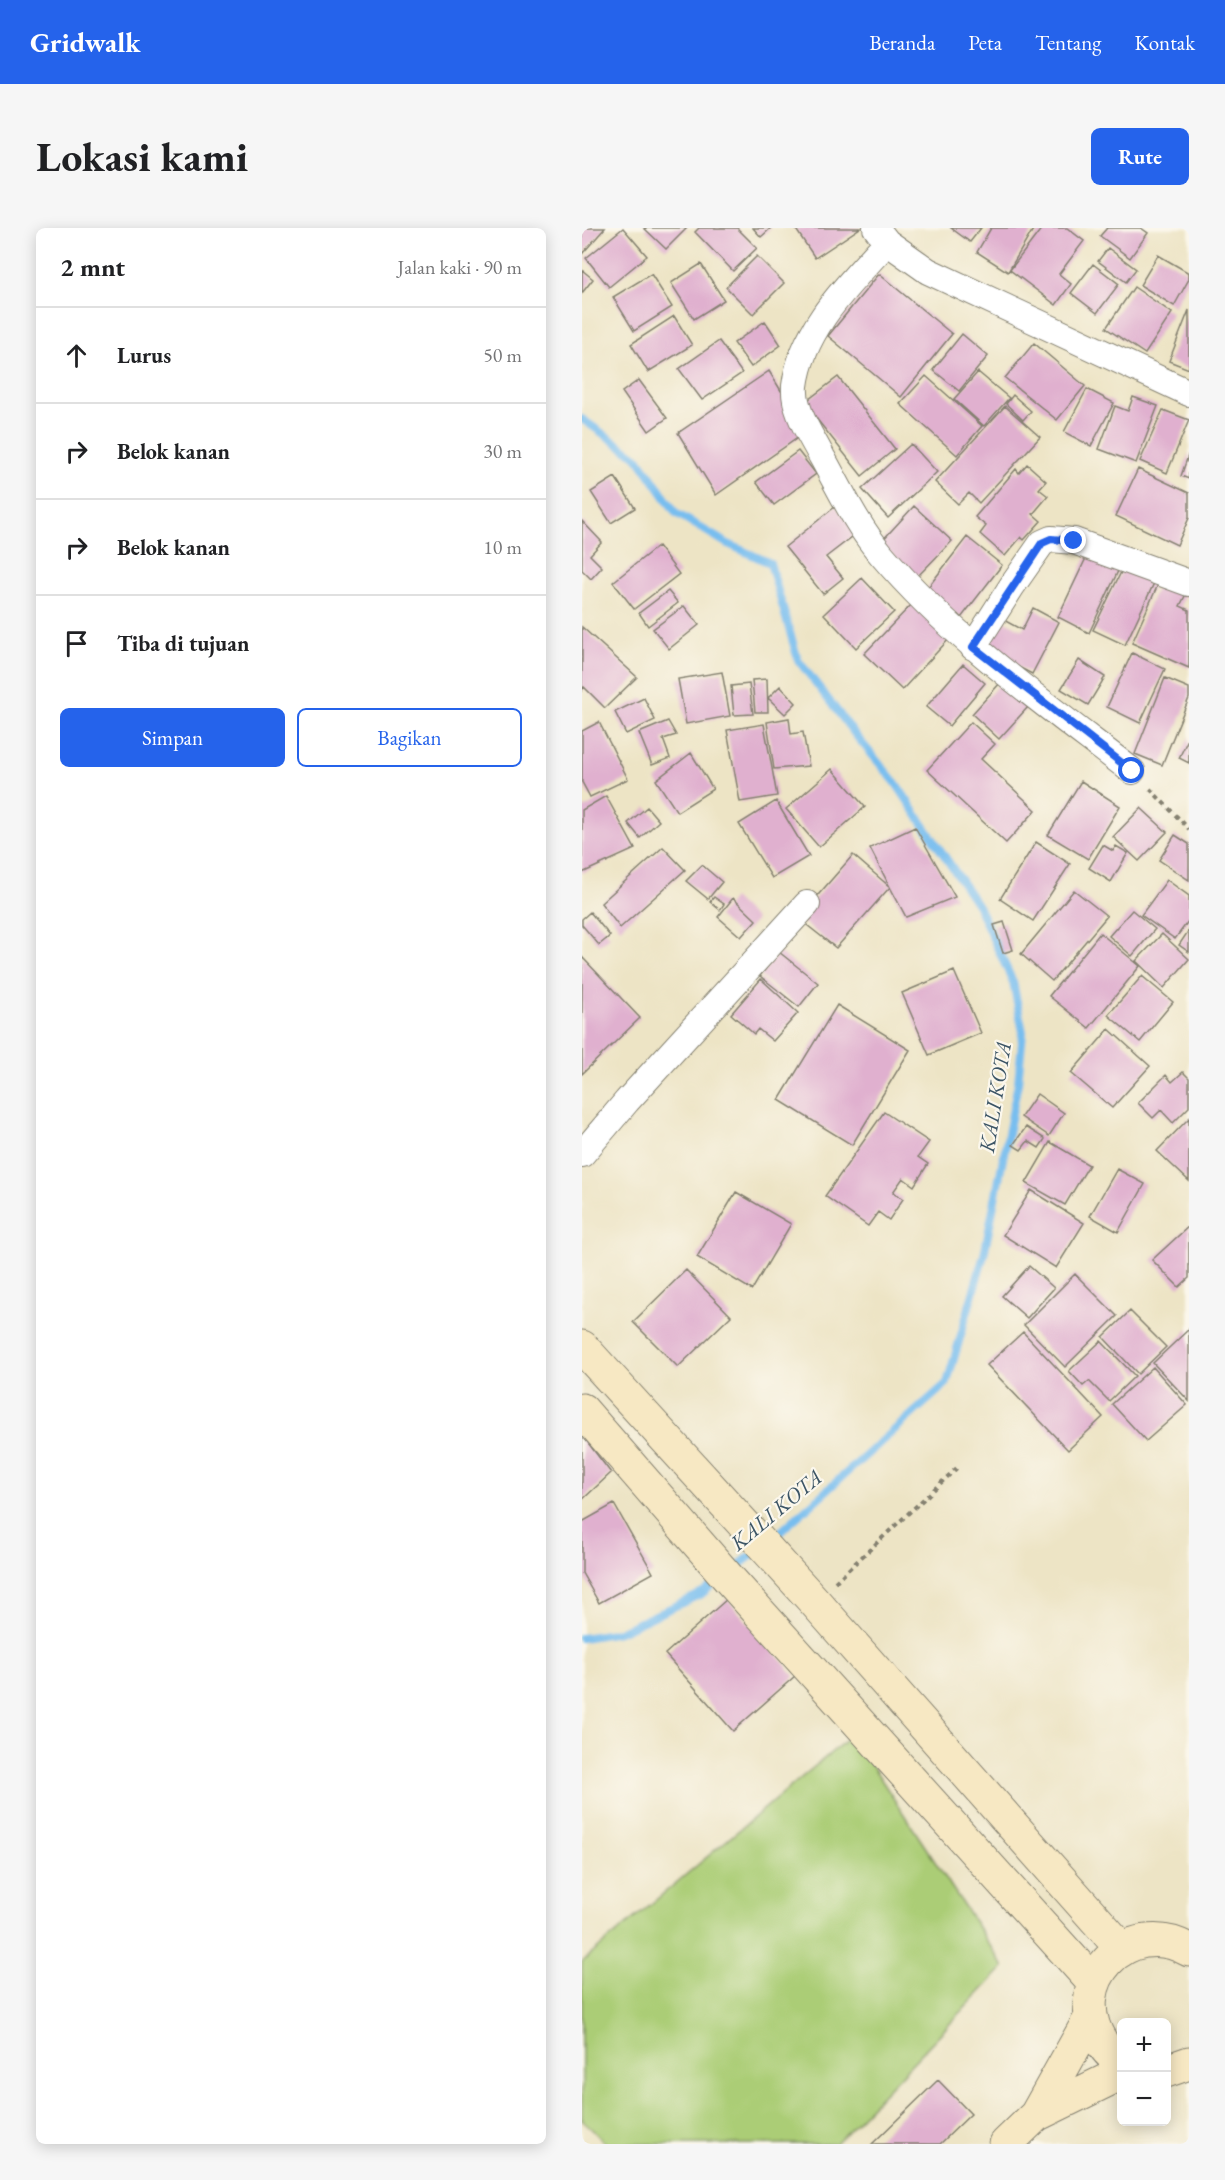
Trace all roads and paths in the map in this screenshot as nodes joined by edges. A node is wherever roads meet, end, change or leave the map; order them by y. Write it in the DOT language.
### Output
graph roads {
  1 [pos="882,235"];
  2 [pos="1189,393"];
  3 [pos="1189,583"];
  4 [pos="973,647"];
  5 [pos="1132,771"];
  6 [pos="1189,829"];
  7 [pos="807,904"];
  8 [pos="582,1154"];
  9 [pos="582,1347"];
  10 [pos="582,1410"];
  11 [pos="959,1466"];
  12 [pos="814,1601"];
  13 [pos="1186,1944"];
  14 [pos="1122,1949"];
  15 [pos="1094,1982"];
  16 [pos="1091,2017"];
  17 [pos="1117,2058"];
  18 [pos="1189,2063"];
  19 [pos="1171,2070"];
  20 [pos="1117,2075"];
  21 [pos="1036,2115"];
  22 [pos="1006,2144"];
  1 -- 2 [label="street"];
  1 -- 4 [label="street"];
  3 -- 4 [label="street"];
  4 -- 5 [label="street"];
  5 -- 6 [label="path"];
  7 -- 8 [label="street"];
  9 -- 12 [label="street"];
  10 -- 15 [label="street"];
  11 -- 12 [label="path"];
  12 -- 14 [label="street"];
  13 -- 14 [label="street"];
  14 -- 15 [label="street"];
  15 -- 16 [label="street"];
  16 -- 17 [label="street"];
  16 -- 21 [label="street"];
  18 -- 19 [label="street"];
  20 -- 21 [label="street"];
  21 -- 22 [label="street"];
}
